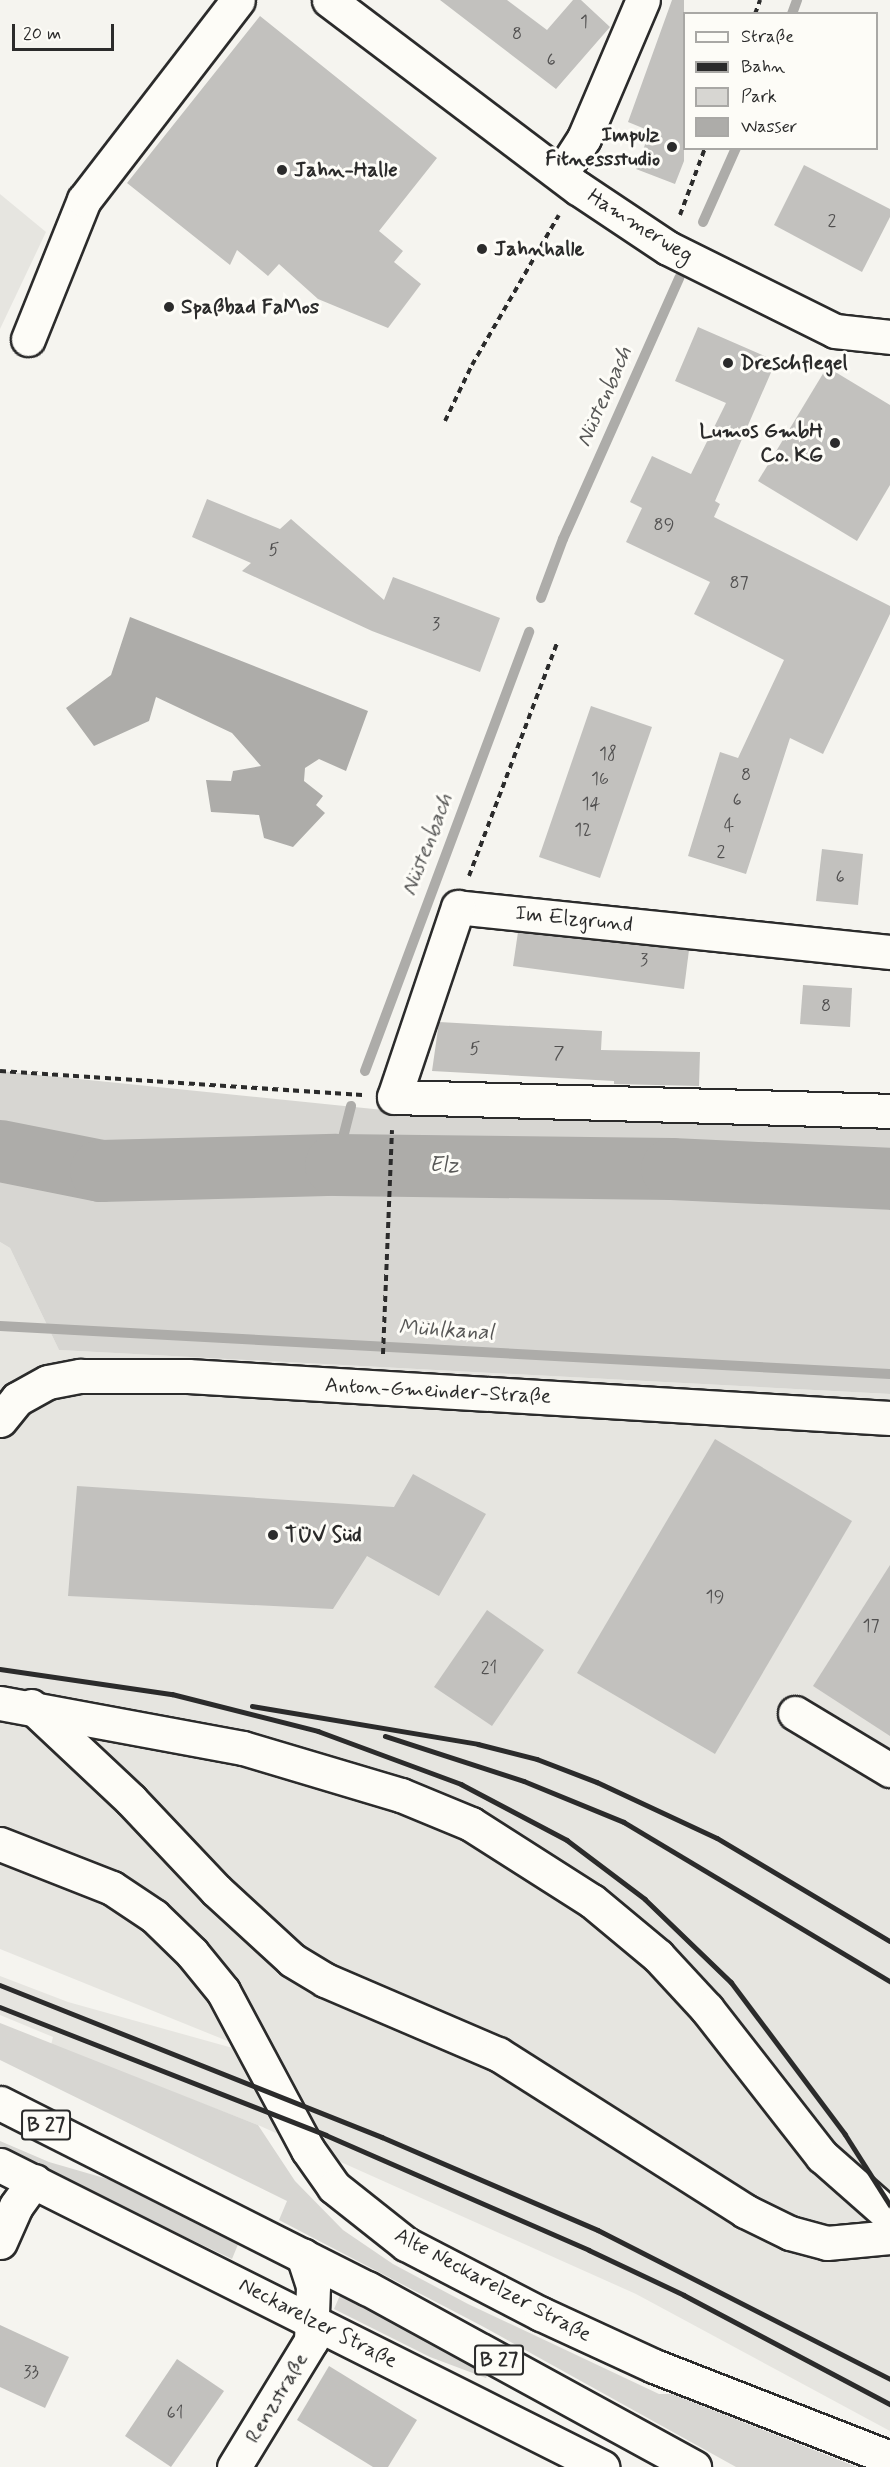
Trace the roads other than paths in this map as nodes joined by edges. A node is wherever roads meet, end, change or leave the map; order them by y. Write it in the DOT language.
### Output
graph roads {
  1 [pos="237,0"];
  2 [pos="328,0"];
  3 [pos="643,0"];
  4 [pos="570,181"];
  5 [pos="890,337"];
  6 [pos="28,339"];
  7 [pos="890,952"];
  8 [pos="890,1111"];
  9 [pos="890,1418"];
  10 [pos="0,1420"];
  11 [pos="16,1705"];
  12 [pos="795,1713"];
  13 [pos="890,1770"];
  14 [pos="0,1844"];
  15 [pos="0,2103"];
  16 [pos="0,2165"];
  17 [pos="34,2181"];
  18 [pos="890,2216"];
  19 [pos="890,2237"];
  20 [pos="0,2242"];
  21 [pos="303,2256"];
  22 [pos="313,2320"];
  23 [pos="890,2458"];
  24 [pos="234,2467"];
  25 [pos="602,2467"];
  26 [pos="694,2467"];
  1 -- 6 [label="street"];
  2 -- 4 [label="street, Hammerweg"];
  3 -- 4 [label="street"];
  4 -- 5 [label="street, Hammerweg"];
  7 -- 8 [label="street, Im Elzgrund"];
  9 -- 10 [label="street, Anton-Gmeinder-Straße"];
  11 -- 18 [label="street"];
  11 -- 19 [label="street"];
  12 -- 13 [label="street"];
  14 -- 23 [label="street, Alte Neckarelzer Straße"];
  15 -- 21 [label="street, B 27"];
  16 -- 17 [label="street, Neckarelzer Straße / B 27"];
  17 -- 20 [label="street"];
  17 -- 22 [label="street, Neckarelzer Straße / B 27"];
  21 -- 22 [label="street, Renzstraße"];
  21 -- 26 [label="street, B 27"];
  22 -- 24 [label="street, Renzstraße"];
  22 -- 25 [label="street, Neckarelzer Straße / B 27"];
}
